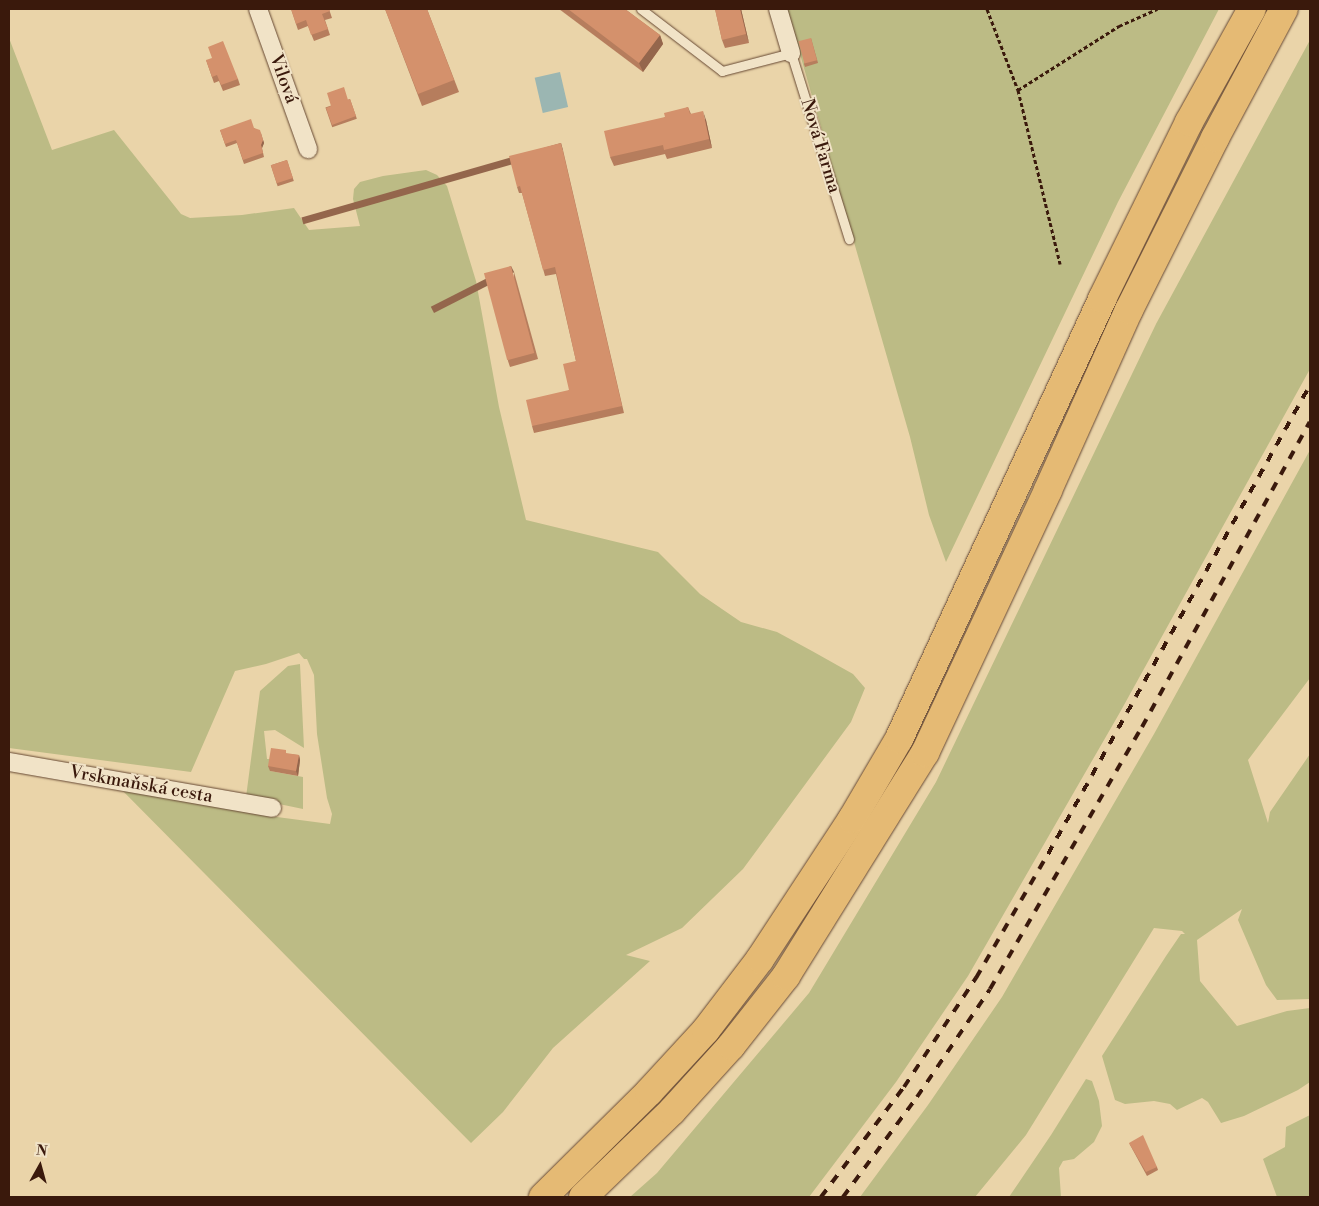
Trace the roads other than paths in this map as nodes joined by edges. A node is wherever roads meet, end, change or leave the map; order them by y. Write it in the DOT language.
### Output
graph roads {
  1 [pos="258,9"];
  2 [pos="642,9"];
  3 [pos="778,9"];
  4 [pos="1252,9"];
  5 [pos="1284,9"];
  6 [pos="791,53"];
  7 [pos="308,149"];
  8 [pos="849,239"];
  9 [pos="9,762"];
  10 [pos="272,808"];
  11 [pos="543,1197"];
  12 [pos="583,1197"];
  1 -- 7 [label="street, Vilová"];
  2 -- 6 [label="lane"];
  3 -- 6 [label="street, Nová Farma"];
  4 -- 11 [label="highway"];
  5 -- 12 [label="highway"];
  6 -- 8 [label="lane, Nová Farma"];
  9 -- 10 [label="street, Vrskmaňská cesta"];
}
